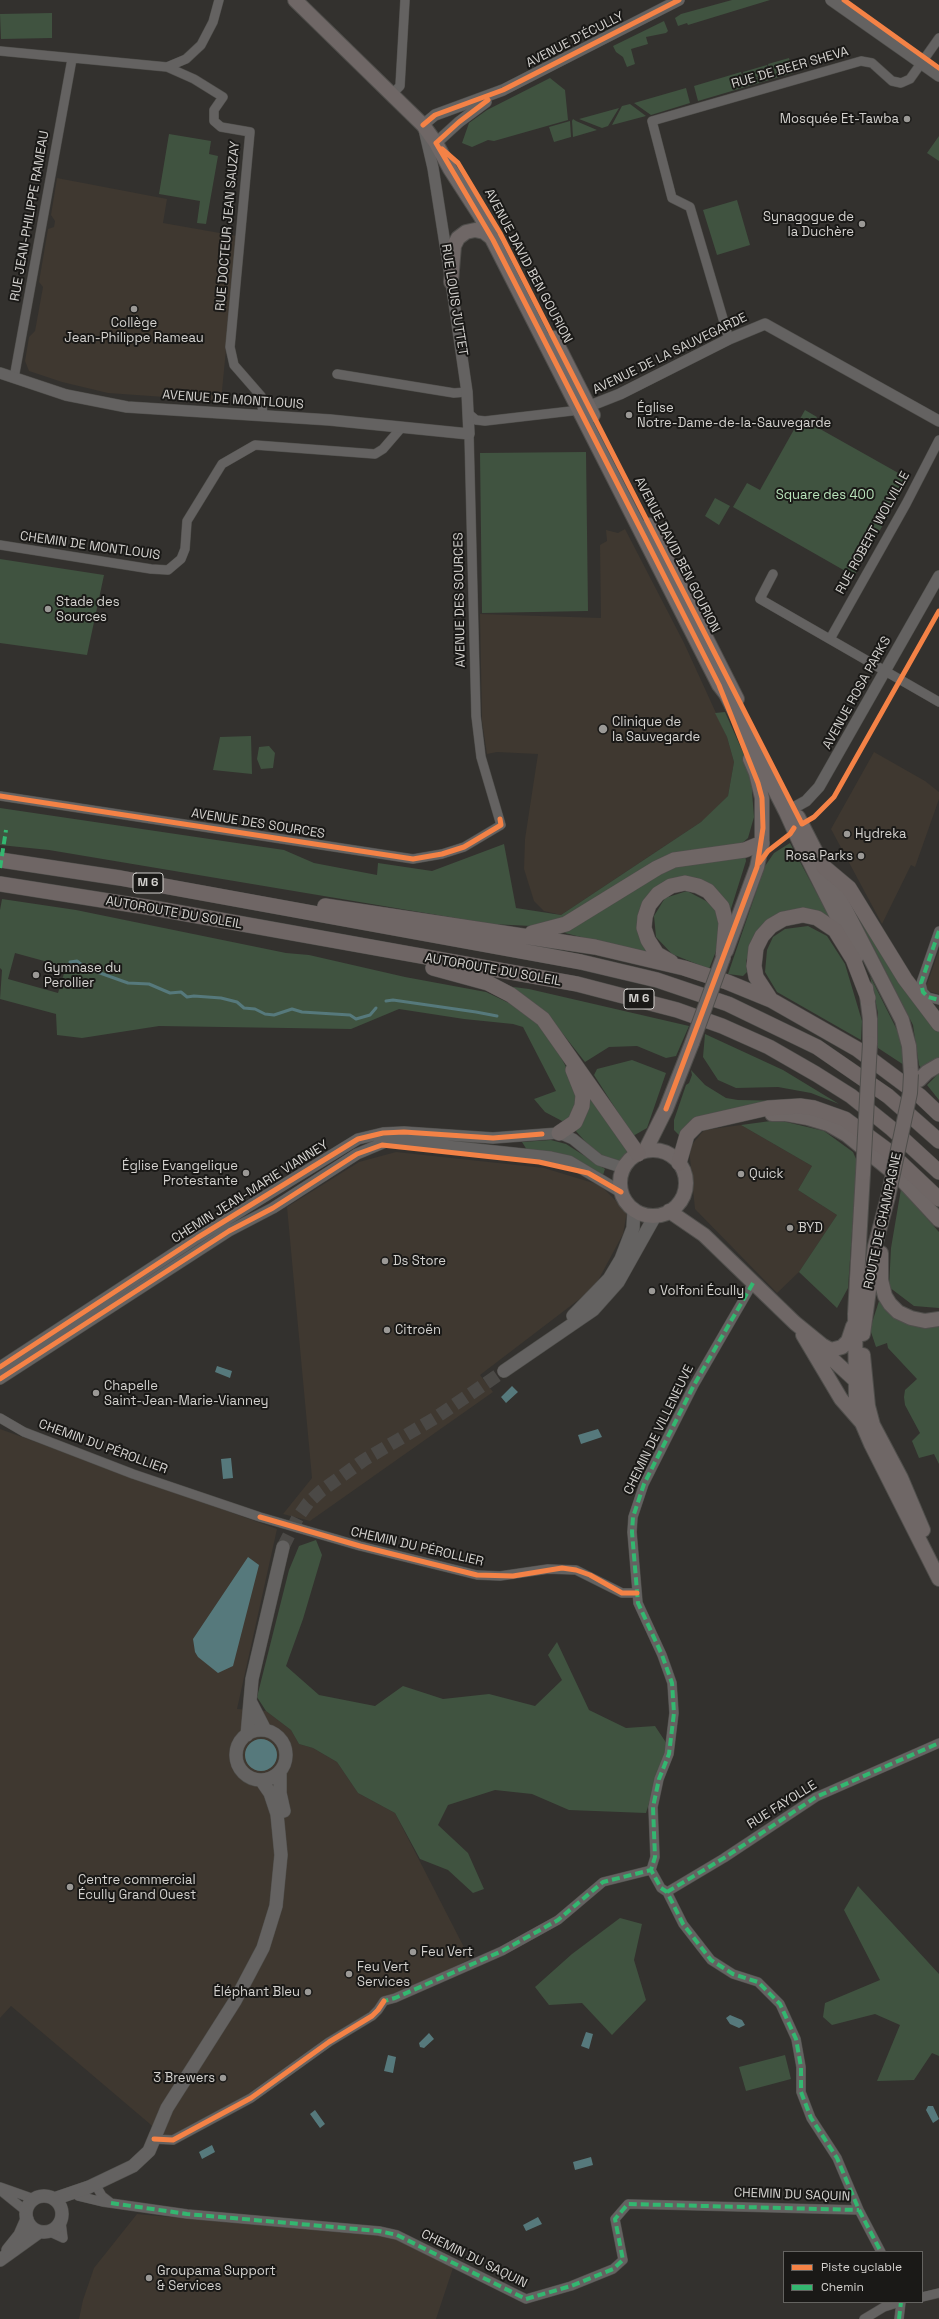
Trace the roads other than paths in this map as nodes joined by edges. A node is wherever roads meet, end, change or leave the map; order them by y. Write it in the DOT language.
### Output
graph roads {
  1 [pos="219,0"];
  2 [pos="295,0"];
  3 [pos="405,0"];
  4 [pos="680,0"];
  5 [pos="832,0"];
  6 [pos="939,39"];
  7 [pos="0,52"];
  8 [pos="72,59"];
  9 [pos="921,64"];
  10 [pos="167,67"];
  11 [pos="939,76"];
  12 [pos="503,90"];
  13 [pos="392,94"];
  14 [pos="422,125"];
  15 [pos="436,143"];
  16 [pos="433,168"];
  17 [pos="493,240"];
  18 [pos="451,282"];
  19 [pos="729,339"];
  20 [pos="0,373"];
  21 [pos="337,374"];
  22 [pos="14,378"];
  23 [pos="468,392"];
  24 [pos="584,409"];
  25 [pos="469,414"];
  26 [pos="263,415"];
  27 [pos="939,421"];
  28 [pos="402,427"];
  29 [pos="469,434"];
  30 [pos="939,440"];
  31 [pos="0,545"];
  32 [pos="773,574"];
  33 [pos="939,576"];
  34 [pos="830,639"];
  35 [pos="885,671"];
  36 [pos="719,685"];
  37 [pos="939,702"];
  38 [pos="0,796"];
  39 [pos="790,810"];
  40 [pos="762,842"];
  41 [pos="0,860"];
  42 [pos="824,868"];
  43 [pos="0,884"];
  44 [pos="294,910"];
  45 [pos="939,931"];
  46 [pos="520,934"];
  47 [pos="295,935"];
  48 [pos="723,958"];
  49 [pos="684,968"];
  50 [pos="868,998"];
  51 [pos="771,1000"];
  52 [pos="939,1000"];
  53 [pos="939,1024"];
  54 [pos="564,1049"];
  55 [pos="939,1065"];
  56 [pos="915,1077"];
  57 [pos="938,1112"];
  58 [pos="741,1115"];
  59 [pos="559,1134"];
  60 [pos="939,1141"];
  61 [pos="641,1152"];
  62 [pos="679,1163"];
  63 [pos="624,1168"];
  64 [pos="305,1172"];
  65 [pos="939,1172"];
  66 [pos="621,1192"];
  67 [pos="296,1193"];
  68 [pos="888,1197"];
  69 [pos="939,1199"];
  70 [pos="680,1201"];
  71 [pos="634,1209"];
  72 [pos="669,1211"];
  73 [pos="655,1216"];
  74 [pos="939,1220"];
  75 [pos="704,1235"];
  76 [pos="753,1282"];
  77 [pos="855,1314"];
  78 [pos="939,1319"];
  79 [pos="795,1324"];
  80 [pos="549,1340"];
  81 [pos="822,1345"];
  82 [pos="0,1367"];
  83 [pos="504,1371"];
  84 [pos="0,1378"];
  85 [pos="854,1378"];
  86 [pos="868,1406"];
  87 [pos="0,1418"];
  88 [pos="862,1423"];
  89 [pos="283,1547"];
  90 [pos="939,1578"];
  91 [pos="637,1593"];
  92 [pos="250,1701"];
  93 [pos="265,1730"];
  94 [pos="247,1735"];
  95 [pos="939,1743"];
  96 [pos="280,1771"];
  97 [pos="261,1780"];
  98 [pos="650,1870"];
  99 [pos="667,1892"];
  100 [pos="235,2001"];
  101 [pos="154,2139"];
  102 [pos="92,2185"];
  103 [pos="0,2189"];
  104 [pos="78,2196"];
  105 [pos="34,2199"];
  106 [pos="54,2199"];
  107 [pos="111,2203"];
  108 [pos="859,2210"];
  109 [pos="27,2215"];
  110 [pos="62,2217"];
  111 [pos="44,2232"];
  112 [pos="880,2251"];
  113 [pos="1,2259"];
  114 [pos="939,2293"];
  115 [pos="923,2297"];
  116 [pos="898,2303"];
  117 [pos="901,2303"];
  118 [pos="864,2319"];
  119 [pos="899,2319"];
  1 -- 10 [label="street"];
  2 -- 13 [label="main road, RUE LOUIS JUTTET"];
  3 -- 13 [label="street"];
  4 -- 12 [label="street, AVENUE D'ÉCULLY"];
  5 -- 9 [label="street"];
  6 -- 9 [label="street, RUE DE BEER SHEVA"];
  7 -- 8 [label="street"];
  8 -- 10 [label="street"];
  8 -- 22 [label="street, RUE JEAN-PHILIPPE RAMEAU"];
  9 -- 11 [label="street"];
  9 -- 19 [label="street, RUE DE BEER SHEVA"];
  10 -- 26 [label="street, RUE DOCTEUR JEAN SAUZAY"];
  12 -- 14 [label="street, AVENUE D'ÉCULLY"];
  12 -- 15 [label="street, AVENUE D'ÉCULLY"];
  13 -- 14 [label="main road, RUE LOUIS JUTTET"];
  14 -- 15 [label="main road, AVENUE DAVID BEN GOURION"];
  14 -- 16 [label="street, RUE LOUIS JUTTET"];
  15 -- 16 [label="street, RUE LOUIS JUTTET"];
  15 -- 17 [label="main road, AVENUE DAVID BEN GOURION"];
  15 -- 24 [label="main road, AVENUE DAVID BEN GOURION"];
  16 -- 18 [label="street, RUE LOUIS JUTTET"];
  17 -- 18 [label="main road"];
  17 -- 24 [label="main road, AVENUE DAVID BEN GOURION"];
  18 -- 23 [label="street, RUE LOUIS JUTTET"];
  19 -- 24 [label="street, AVENUE DE LA SAUVEGARDE"];
  19 -- 27 [label="street, AVENUE DE LA SAUVEGARDE"];
  20 -- 22 [label="street, AVENUE DE MONTLOUIS"];
  21 -- 23 [label="street"];
  22 -- 26 [label="street, AVENUE DE MONTLOUIS"];
  23 -- 25 [label="street, RUE LOUIS JUTTET"];
  24 -- 25 [label="street"];
  24 -- 36 [label="main road, AVENUE DAVID BEN GOURION"];
  24 -- 39 [label="main road, AVENUE DAVID BEN GOURION"];
  25 -- 29 [label="street, RUE LOUIS JUTTET"];
  26 -- 28 [label="street, AVENUE DE MONTLOUIS"];
  28 -- 29 [label="street, AVENUE DE MONTLOUIS"];
  28 -- 31 [label="street, CHEMIN DE MONTLOUIS"];
  29 -- 38 [label="street, AVENUE DES SOURCES"];
  30 -- 34 [label="street, RUE ROBERT WOLVILLE"];
  32 -- 34 [label="street"];
  33 -- 35 [label="street, AVENUE ROSA PARKS"];
  34 -- 35 [label="street"];
  35 -- 37 [label="street"];
  35 -- 39 [label="street, AVENUE ROSA PARKS"];
  36 -- 39 [label="main road, AVENUE DAVID BEN GOURION"];
  36 -- 40 [label="main road"];
  39 -- 42 [label="main road, AVENUE DAVID BEN GOURION"];
  39 -- 50 [label="main road, AVENUE DAVID BEN GOURION"];
  40 -- 46 [label="highway"];
  40 -- 48 [label="main road"];
  41 -- 44 [label="highway, AUTOROUTE DU SOLEIL / M 6"];
  42 -- 53 [label="highway"];
  42 -- 56 [label="main road, AVENUE DAVID BEN GOURION"];
  43 -- 47 [label="highway, AUTOROUTE DU SOLEIL / M 6"];
  44 -- 46 [label="highway"];
  44 -- 60 [label="highway, AUTOROUTE DU SOLEIL / M 6"];
  45 -- 52 [label="street"];
  46 -- 49 [label="highway"];
  47 -- 54 [label="highway"];
  47 -- 65 [label="highway, AUTOROUTE DU SOLEIL / M 6"];
  48 -- 49 [label="highway"];
  48 -- 61 [label="main road, bridge"];
  49 -- 51 [label="highway"];
  50 -- 51 [label="highway"];
  50 -- 77 [label="main road, ROUTE DE CHAMPAGNE, bridge"];
  51 -- 57 [label="highway"];
  54 -- 59 [label="highway"];
  54 -- 61 [label="highway"];
  55 -- 56 [label="main road"];
  56 -- 68 [label="main road, ROUTE DE CHAMPAGNE, bridge"];
  58 -- 62 [label="highway"];
  58 -- 69 [label="highway"];
  58 -- 74 [label="main road"];
  59 -- 63 [label="street, CHEMIN JEAN-MARIE VIANNEY"];
  59 -- 64 [label="street, CHEMIN JEAN-MARIE VIANNEY"];
  61 -- 62 [label="main road"];
  61 -- 63 [label="main road"];
  62 -- 70 [label="main road"];
  63 -- 66 [label="main road"];
  64 -- 67 [label="street"];
  64 -- 82 [label="street, CHEMIN JEAN-MARIE VIANNEY"];
  66 -- 67 [label="street, CHEMIN JEAN-MARIE VIANNEY"];
  66 -- 71 [label="main road"];
  67 -- 84 [label="street, CHEMIN JEAN-MARIE VIANNEY"];
  68 -- 78 [label="main road"];
  68 -- 86 [label="main road, ROUTE DE CHAMPAGNE"];
  70 -- 72 [label="main road"];
  70 -- 75 [label="main road"];
  71 -- 73 [label="main road"];
  71 -- 80 [label="main road"];
  72 -- 73 [label="main road"];
  72 -- 75 [label="main road"];
  73 -- 80 [label="main road"];
  75 -- 76 [label="main road"];
  76 -- 79 [label="main road"];
  76 -- 91 [label="street, CHEMIN DE VILLENEUVE"];
  77 -- 81 [label="main road"];
  77 -- 85 [label="main road, ROUTE DE CHAMPAGNE"];
  79 -- 81 [label="main road"];
  79 -- 88 [label="main road"];
  80 -- 83 [label="main road"];
  81 -- 85 [label="main road"];
  85 -- 86 [label="main road"];
  85 -- 88 [label="main road, ROUTE DE CHAMPAGNE"];
  86 -- 90 [label="main road, ROUTE DE CHAMPAGNE"];
  87 -- 91 [label="street, CHEMIN DU PÉROLLIER"];
  88 -- 90 [label="main road, ROUTE DE CHAMPAGNE"];
  89 -- 92 [label="main road"];
  91 -- 98 [label="street, CHEMIN DE VILLENEUVE"];
  92 -- 93 [label="main road"];
  92 -- 94 [label="main road"];
  93 -- 94 [label="main road"];
  93 -- 96 [label="main road"];
  94 -- 97 [label="main road"];
  95 -- 99 [label="street, RUE FAYOLLE"];
  96 -- 97 [label="main road"];
  96 -- 100 [label="main road"];
  97 -- 100 [label="main road"];
  98 -- 99 [label="street"];
  98 -- 101 [label="street"];
  99 -- 108 [label="street"];
  100 -- 101 [label="main road"];
  101 -- 102 [label="main road"];
  102 -- 104 [label="main road"];
  102 -- 106 [label="main road"];
  102 -- 107 [label="street"];
  103 -- 105 [label="street"];
  103 -- 109 [label="street"];
  104 -- 107 [label="street, CHEMIN DU SAQUIN"];
  104 -- 110 [label="main road"];
  105 -- 106 [label="main road"];
  105 -- 109 [label="main road"];
  106 -- 110 [label="main road"];
  107 -- 108 [label="street, CHEMIN DU SAQUIN"];
  108 -- 112 [label="street"];
  109 -- 111 [label="main road"];
  109 -- 113 [label="main road"];
  110 -- 111 [label="main road"];
  111 -- 113 [label="main road"];
  114 -- 115 [label="street"];
  116 -- 118 [label="street"];
  117 -- 119 [label="street"];
}
